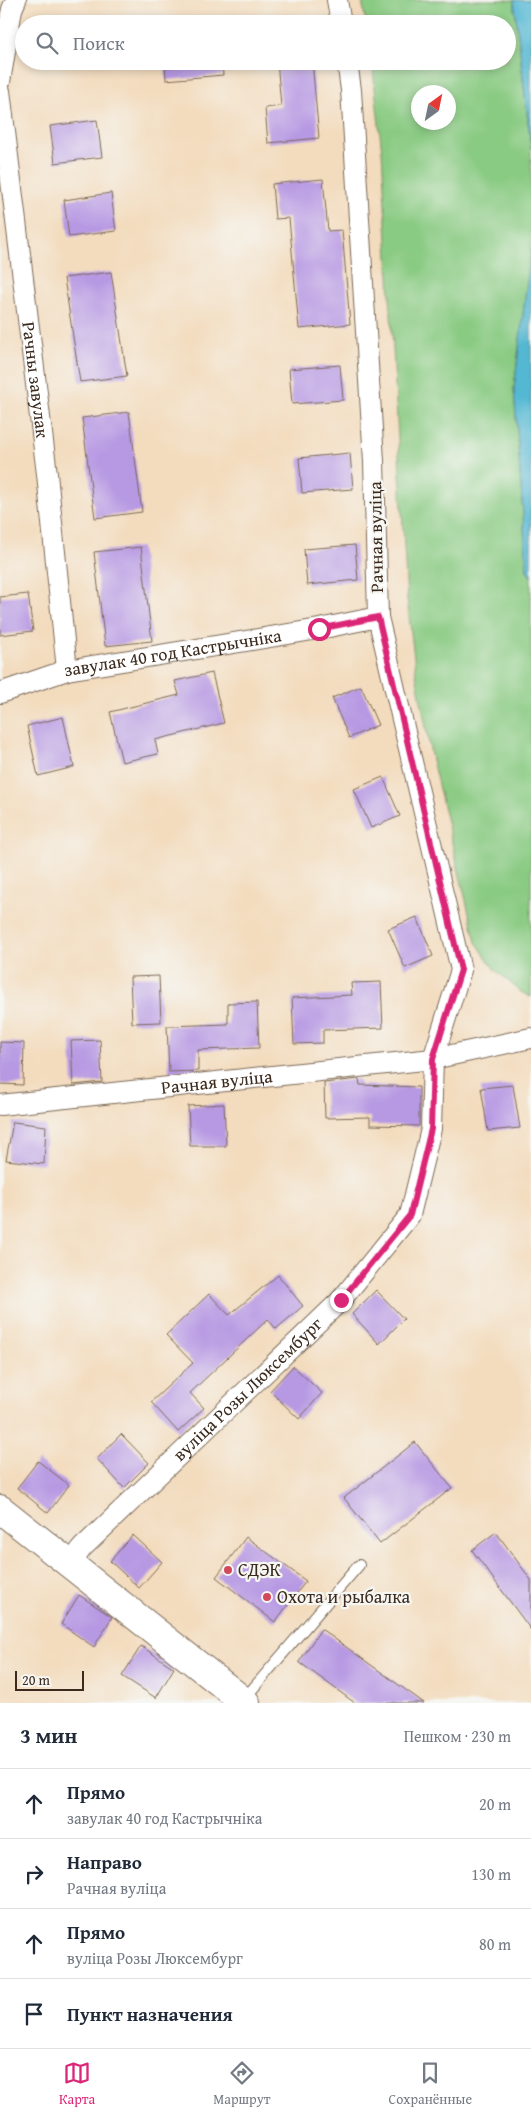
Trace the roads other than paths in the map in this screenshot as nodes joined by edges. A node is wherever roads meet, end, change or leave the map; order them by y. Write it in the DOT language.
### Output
graph roads {
  1 [pos="337,0"];
  2 [pos="9,7"];
  3 [pos="340,15"];
  4 [pos="348,70"];
  5 [pos="0,82"];
  6 [pos="0,91"];
  7 [pos="378,617"];
  8 [pos="67,670"];
  9 [pos="0,693"];
  10 [pos="531,1038"];
  11 [pos="433,1059"];
  12 [pos="0,1105"];
  13 [pos="0,1509"];
  14 [pos="72,1563"];
  15 [pos="359,1565"];
  16 [pos="243,1702"];
  1 -- 3 [label="street"];
  2 -- 5 [label="street"];
  4 -- 7 [label="street, Рачная вуліца"];
  6 -- 8 [label="street, Рачны завулак"];
  7 -- 8 [label="street, завулак 40 год Кастрычніка"];
  7 -- 11 [label="street, Рачная вуліца"];
  8 -- 9 [label="street, завулак 40 год Кастрычніка"];
  10 -- 11 [label="street, Рачная вуліца"];
  11 -- 12 [label="street, Рачная вуліца"];
  11 -- 14 [label="street, вуліца Розы Люксембург"];
  13 -- 14 [label="street"];
  14 -- 16 [label="street"];
  15 -- 16 [label="lane"];
}
